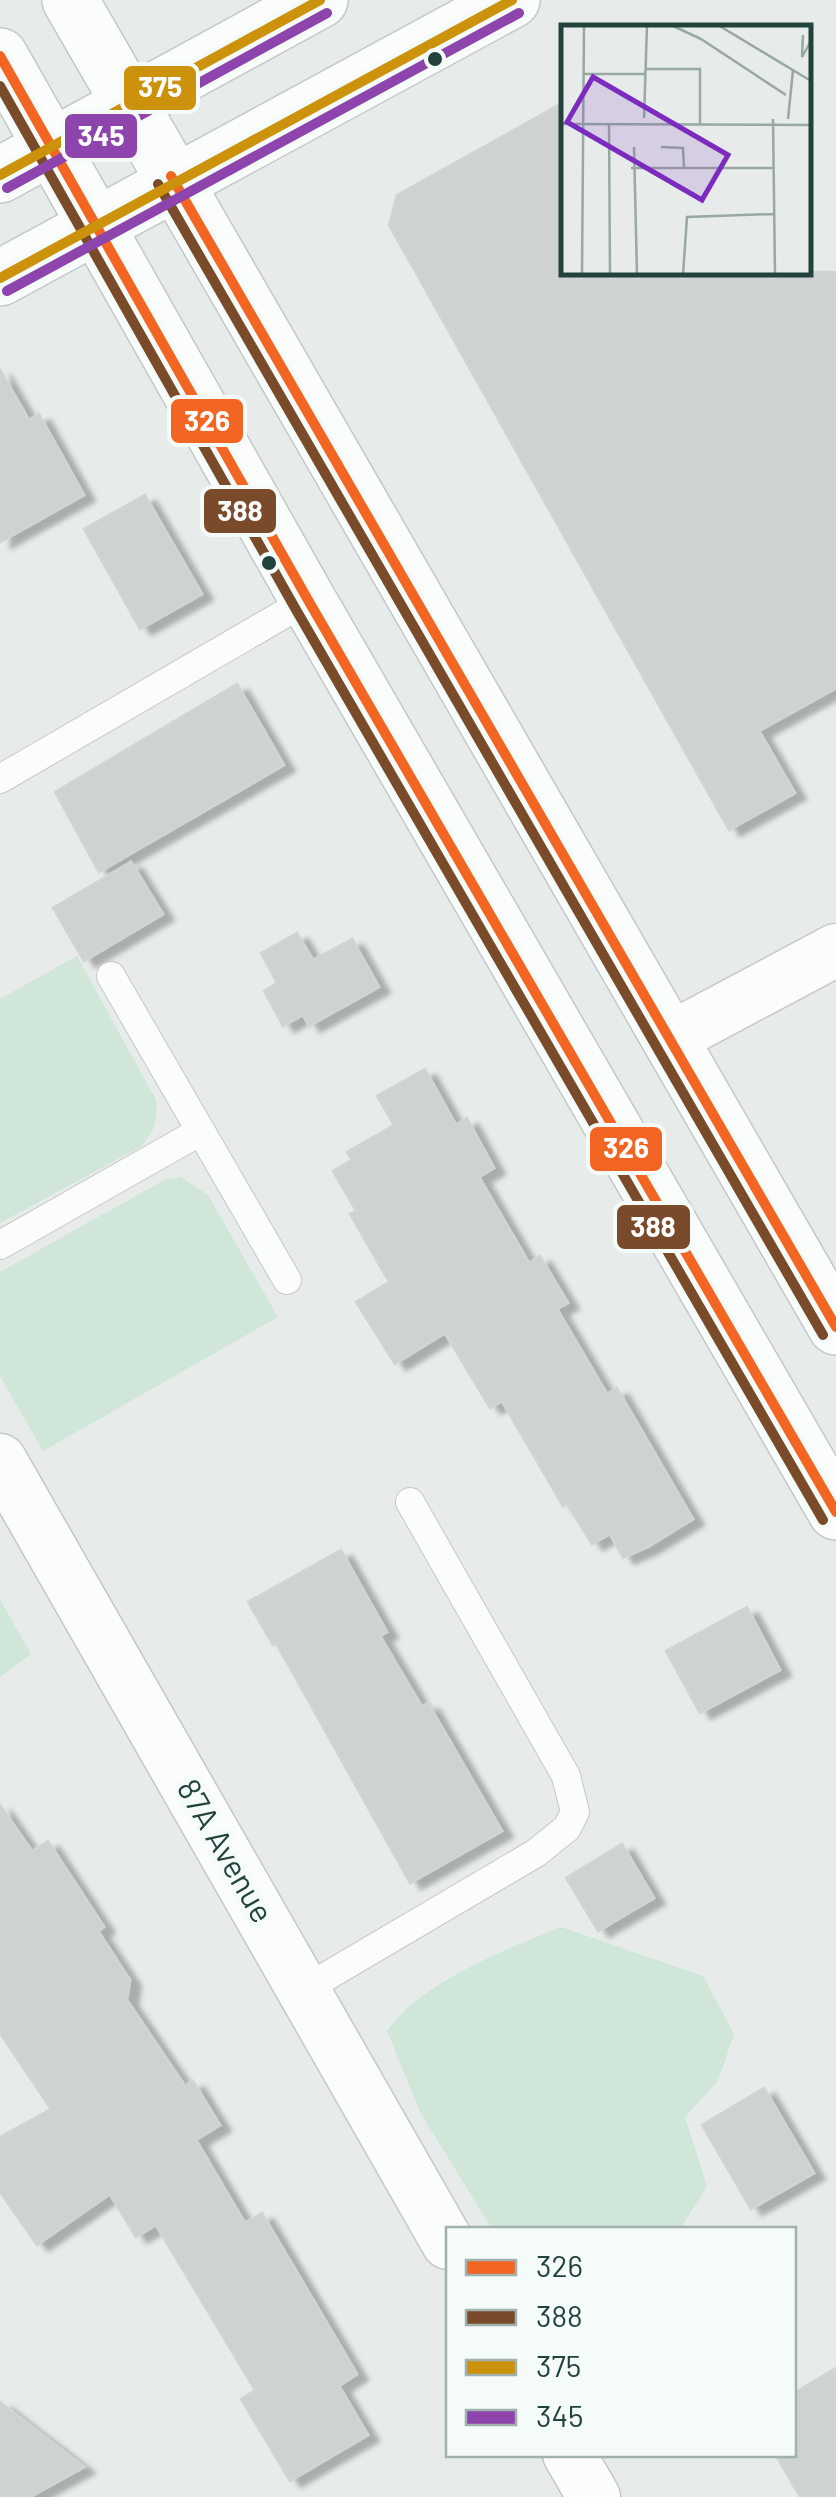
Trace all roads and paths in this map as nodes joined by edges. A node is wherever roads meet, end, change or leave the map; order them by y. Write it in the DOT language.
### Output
graph roads {
  1 [pos="70,0"];
  2 [pos="320,0"];
  3 [pos="512,0"];
  4 [pos="0,56"];
  5 [pos="129,104"];
  6 [pos="52,146"];
  7 [pos="0,176"];
  8 [pos="175,184"];
  9 [pos="98,225"];
  10 [pos="0,278"];
  11 [pos="308,600"];
  12 [pos="0,779"];
  13 [pos="836,950"];
  14 [pos="111,976"];
  15 [pos="669,1039"];
  16 [pos="200,1131"];
  17 [pos="0,1245"];
  18 [pos="287,1280"];
  19 [pos="836,1327"];
  20 [pos="0,1460"];
  21 [pos="410,1502"];
  22 [pos="836,1512"];
  23 [pos="304,1989"];
  24 [pos="446,2239"];
  25 [pos="571,2457"];
  26 [pos="594,2497"];
  1 -- 5 [label="main road"];
  2 -- 5 [label="main road"];
  3 -- 8 [label="main road"];
  4 -- 6 [label="main road"];
  5 -- 6 [label="main road"];
  5 -- 8 [label="main road"];
  6 -- 7 [label="main road"];
  6 -- 9 [label="main road"];
  8 -- 9 [label="main road"];
  8 -- 15 [label="main road"];
  9 -- 10 [label="main road"];
  9 -- 11 [label="main road"];
  11 -- 12 [label="lane"];
  11 -- 22 [label="main road"];
  13 -- 15 [label="street"];
  14 -- 16 [label="lane"];
  15 -- 19 [label="main road"];
  16 -- 17 [label="lane"];
  16 -- 18 [label="lane"];
  20 -- 23 [label="street, 87A Avenue"];
  21 -- 23 [label="lane"];
  23 -- 24 [label="street, 87A Avenue"];
  25 -- 26 [label="street"];
}
